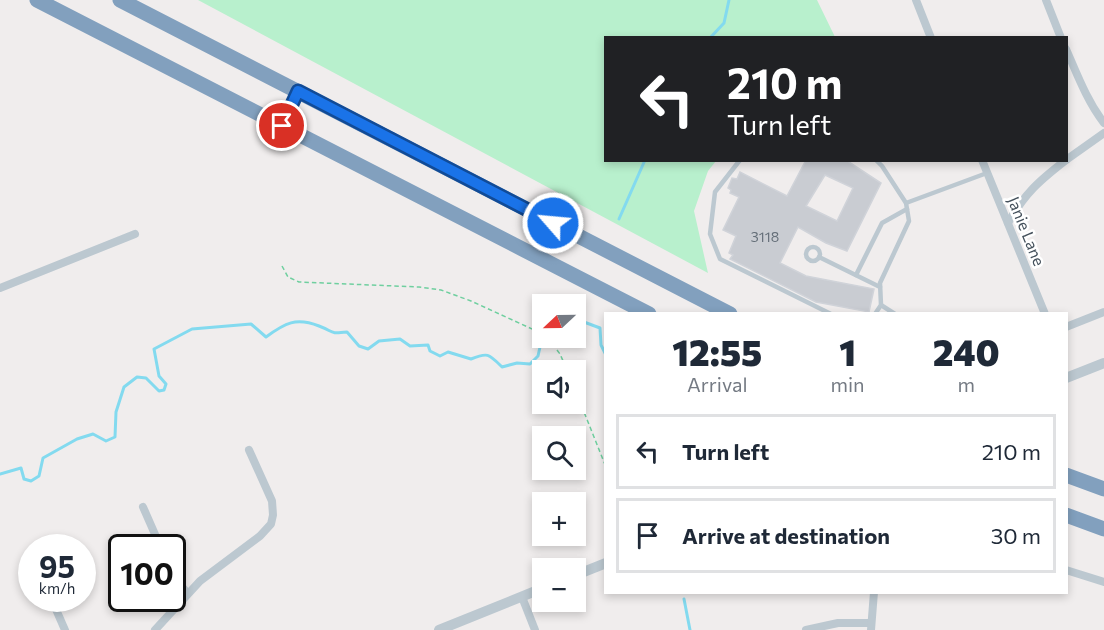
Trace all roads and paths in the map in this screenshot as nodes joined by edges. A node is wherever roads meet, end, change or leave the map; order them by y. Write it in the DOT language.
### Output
graph roads {
  1 [pos="37,0"];
  2 [pos="120,0"];
  3 [pos="916,0"];
  4 [pos="1046,0"];
  5 [pos="930,36"];
  6 [pos="1060,36"];
  7 [pos="1068,53"];
  8 [pos="298,91"];
  9 [pos="1104,123"];
  10 [pos="282,126"];
  11 [pos="1104,133"];
  12 [pos="1068,159"];
  13 [pos="738,162"];
  14 [pos="878,162"];
  15 [pos="983,162"];
  16 [pos="1064,162"];
  17 [pos="987,173"];
  18 [pos="906,203"];
  19 [pos="907,209"];
  20 [pos="1008,223"];
  21 [pos="135,234"];
  22 [pos="819,257"];
  23 [pos="282,266"];
  24 [pos="856,275"];
  25 [pos="880,287"];
  26 [pos="0,288"];
  27 [pos="881,304"];
  28 [pos="645,312"];
  29 [pos="726,312"];
  30 [pos="827,312"];
  31 [pos="876,312"];
  32 [pos="892,312"];
  33 [pos="1044,312"];
  34 [pos="1104,312"];
  35 [pos="1068,326"];
  36 [pos="532,329"];
  37 [pos="1104,363"];
  38 [pos="1068,377"];
  39 [pos="585,414"];
  40 [pos="249,450"];
  41 [pos="604,461"];
  42 [pos="1068,476"];
  43 [pos="1104,489"];
  44 [pos="143,507"];
  45 [pos="1068,516"];
  46 [pos="1104,529"];
  47 [pos="155,534"];
  48 [pos="604,564"];
  49 [pos="586,571"];
  50 [pos="1068,571"];
  51 [pos="1104,582"];
  52 [pos="532,593"];
  53 [pos="187,594"];
  54 [pos="874,594"];
  55 [pos="522,597"];
  56 [pos="57,612"];
  57 [pos="871,627"];
  58 [pos="65,630"];
  59 [pos="155,630"];
  60 [pos="439,630"];
  61 [pos="535,630"];
  62 [pos="806,630"];
  1 -- 10 [label="highway"];
  2 -- 8 [label="highway"];
  3 -- 5 [label="street"];
  4 -- 6 [label="street"];
  7 -- 9 [label="street"];
  8 -- 10 [label="lane"];
  8 -- 29 [label="highway"];
  10 -- 28 [label="highway"];
  11 -- 12 [label="street"];
  13 -- 30 [label="lane"];
  14 -- 18 [label="lane"];
  15 -- 17 [label="street, Janie Lane"];
  16 -- 20 [label="street"];
  17 -- 18 [label="lane"];
  17 -- 20 [label="street, Janie Lane"];
  18 -- 19 [label="lane"];
  19 -- 24 [label="lane"];
  19 -- 25 [label="lane"];
  20 -- 33 [label="street, Janie Lane"];
  21 -- 26 [label="street"];
  22 -- 24 [label="lane"];
  23 -- 36 [label="path"];
  24 -- 25 [label="lane"];
  25 -- 27 [label="lane"];
  27 -- 31 [label="lane"];
  27 -- 32 [label="lane"];
  34 -- 35 [label="street"];
  37 -- 38 [label="street"];
  39 -- 41 [label="path"];
  40 -- 53 [label="street"];
  42 -- 43 [label="highway"];
  44 -- 47 [label="street"];
  45 -- 46 [label="highway"];
  48 -- 49 [label="street"];
  50 -- 51 [label="street"];
  52 -- 55 [label="street"];
  53 -- 59 [label="street"];
  54 -- 57 [label="street"];
  55 -- 60 [label="street"];
  55 -- 61 [label="street"];
  56 -- 58 [label="street"];
  57 -- 62 [label="street"];
}
